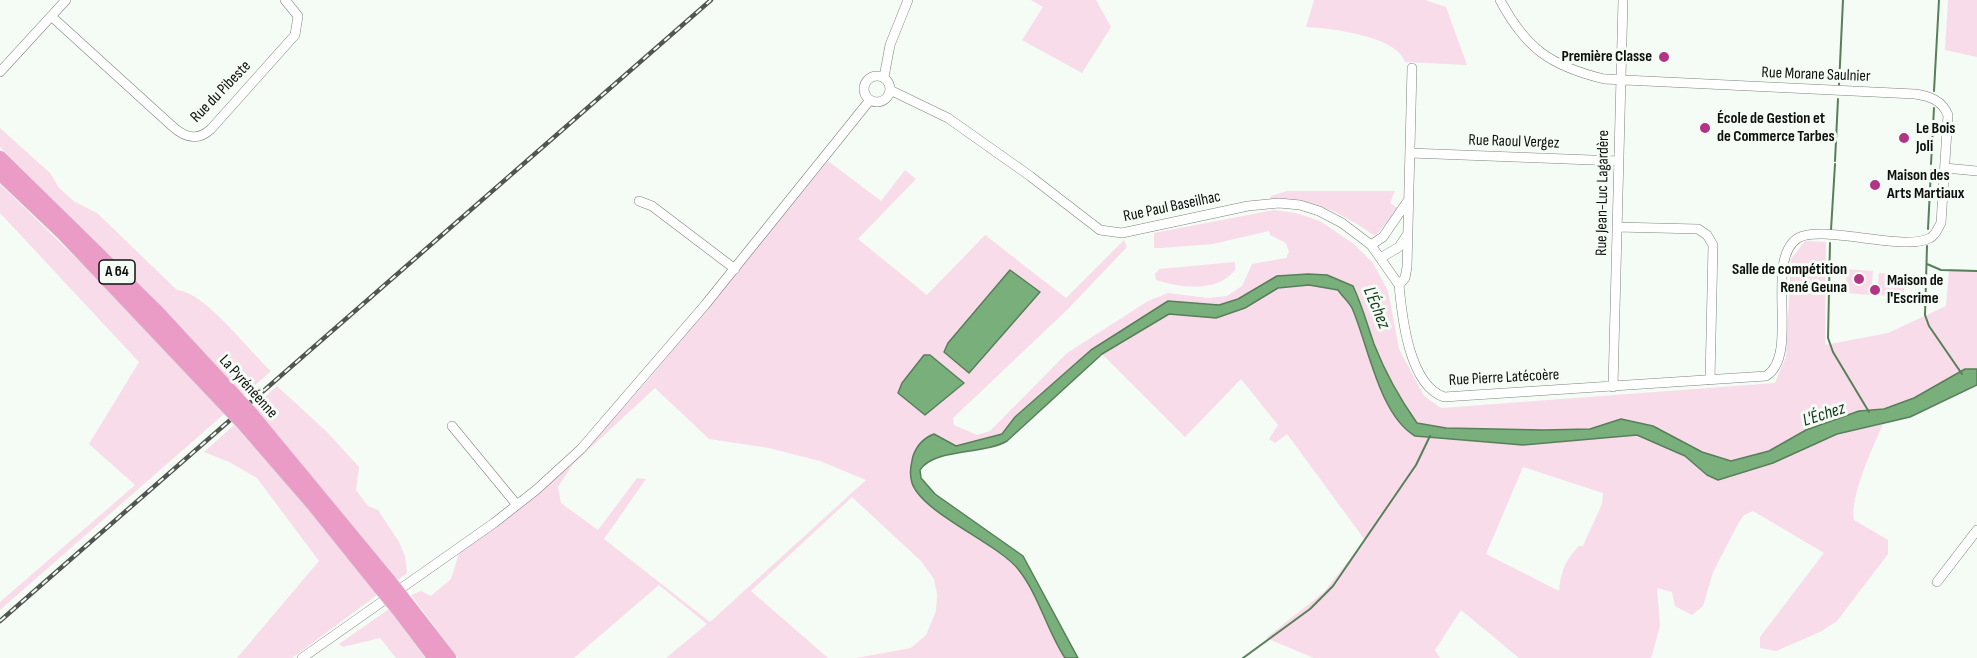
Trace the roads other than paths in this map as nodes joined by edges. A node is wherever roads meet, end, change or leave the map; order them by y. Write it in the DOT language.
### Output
graph roads {
  1 [pos="65,0"];
  2 [pos="285,0"];
  3 [pos="908,0"];
  4 [pos="1500,0"];
  5 [pos="1623,0"];
  6 [pos="51,16"];
  7 [pos="1412,68"];
  8 [pos="0,72"];
  9 [pos="884,77"];
  10 [pos="1620,82"];
  11 [pos="890,90"];
  12 [pos="870,100"];
  13 [pos="1410,153"];
  14 [pos="0,158"];
  15 [pos="1618,161"];
  16 [pos="1945,168"];
  17 [pos="1977,171"];
  18 [pos="0,173"];
  19 [pos="639,201"];
  20 [pos="1407,202"];
  21 [pos="1617,227"];
  22 [pos="1408,234"];
  23 [pos="1371,245"];
  24 [pos="1382,258"];
  25 [pos="735,269"];
  26 [pos="1400,285"];
  27 [pos="1710,380"];
  28 [pos="1613,387"];
  29 [pos="226,395"];
  30 [pos="452,426"];
  31 [pos="517,505"];
  32 [pos="1977,530"];
  33 [pos="1938,582"];
  34 [pos="403,606"];
  35 [pos="302,658"];
  36 [pos="435,658"];
  37 [pos="449,658"];
  1 -- 6 [label="street"];
  2 -- 6 [label="street, Rue du Pibeste"];
  3 -- 9 [label="street"];
  4 -- 10 [label="street"];
  5 -- 10 [label="street, Rue Jean-Luc Lagardère"];
  6 -- 8 [label="street"];
  7 -- 13 [label="street, Rue Pierre Latécoère"];
  9 -- 11 [label="street"];
  9 -- 12 [label="street"];
  10 -- 15 [label="street, Rue Jean-Luc Lagardère"];
  10 -- 16 [label="street, Rue Morane Saulnier"];
  11 -- 12 [label="street"];
  11 -- 23 [label="street, Rue Paul Baseilhac"];
  12 -- 25 [label="street"];
  13 -- 15 [label="street, Rue Raoul Vergez"];
  13 -- 20 [label="street, Rue Pierre Latécoère"];
  14 -- 29 [label="highway, La Pyrénéenne / A 64"];
  15 -- 21 [label="street, Rue Jean-Luc Lagardère"];
  16 -- 17 [label="street"];
  16 -- 27 [label="street, Rue Pierre Latécoère"];
  18 -- 29 [label="highway, La Pyrénéenne / A 64"];
  19 -- 25 [label="street"];
  20 -- 22 [label="street, Rue Pierre Latécoère"];
  20 -- 23 [label="street"];
  21 -- 27 [label="street"];
  21 -- 28 [label="street, Rue Jean-Luc Lagardère"];
  22 -- 24 [label="street"];
  22 -- 26 [label="street, Rue Pierre Latécoère"];
  23 -- 24 [label="street, Rue Paul Baseilhac"];
  24 -- 26 [label="street, Rue Paul Baseilhac"];
  25 -- 31 [label="street"];
  26 -- 28 [label="street, Rue Pierre Latécoère"];
  27 -- 28 [label="street, Rue Pierre Latécoère"];
  29 -- 34 [label="highway, La Pyrénéenne / A 64, bridge"];
  30 -- 31 [label="street"];
  31 -- 35 [label="street"];
  32 -- 33 [label="street"];
  34 -- 36 [label="highway, La Pyrénéenne / A 64"];
  34 -- 37 [label="highway, La Pyrénéenne / A 64"];
}
